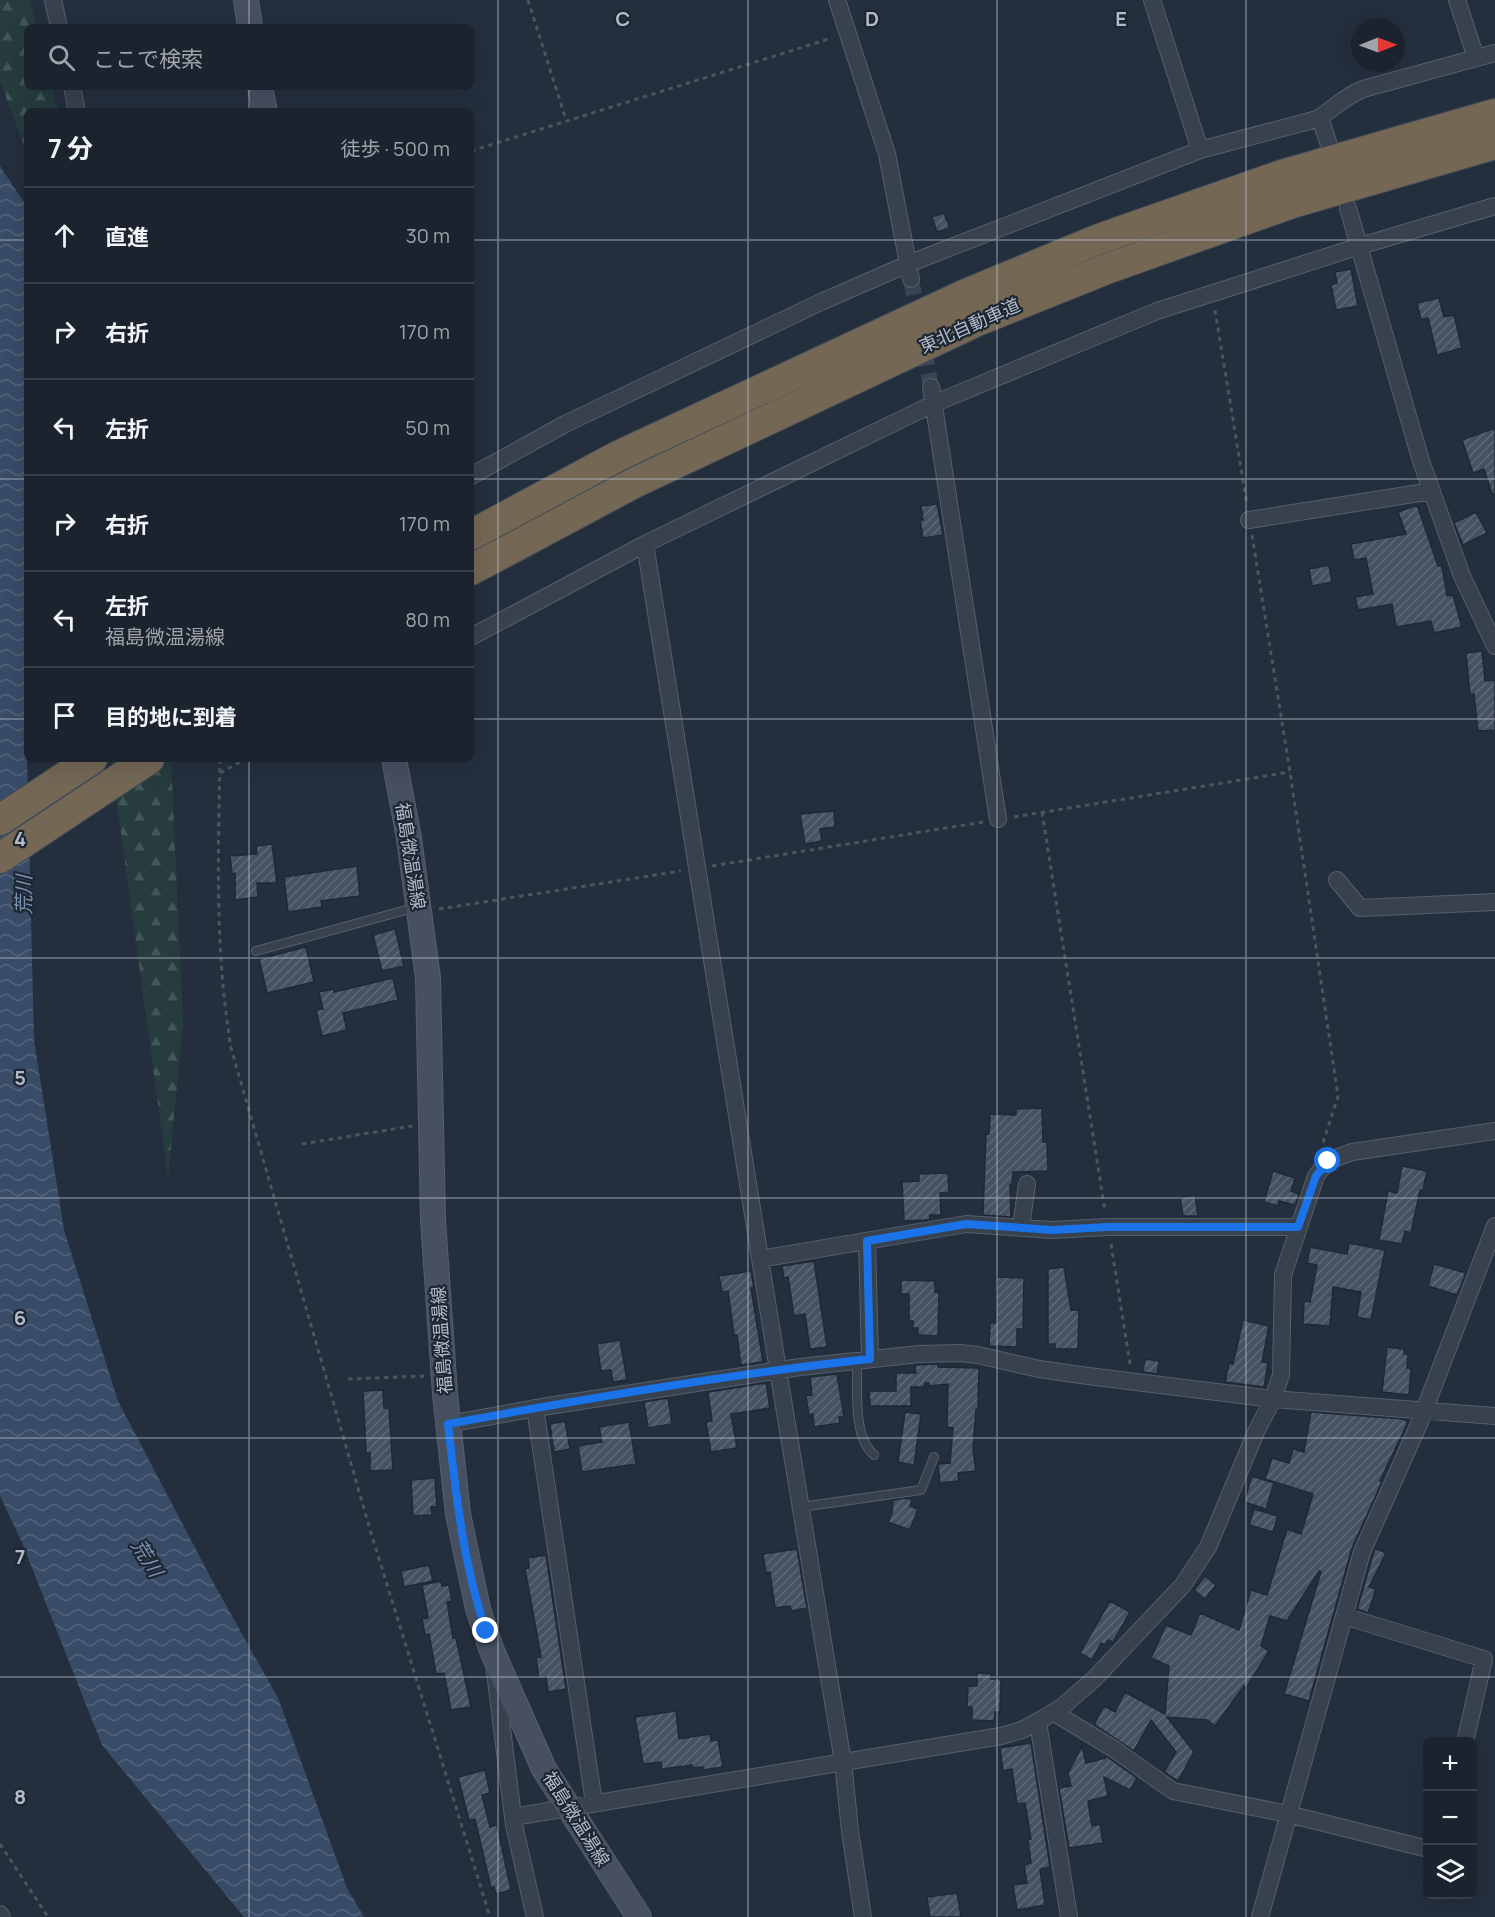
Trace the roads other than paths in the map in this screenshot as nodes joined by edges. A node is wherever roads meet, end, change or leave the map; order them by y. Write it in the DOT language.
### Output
graph roads {
  1 [pos="53,0"];
  2 [pos="246,0"];
  3 [pos="837,0"];
  4 [pos="1152,0"];
  5 [pos="1457,0"];
  6 [pos="58,24"];
  7 [pos="250,24"];
  8 [pos="1495,53"];
  9 [pos="1476,58"];
  10 [pos="73,90"];
  11 [pos="261,90"];
  12 [pos="76,108"];
  13 [pos="264,108"];
  14 [pos="1495,114"];
  15 [pos="1320,117"];
  16 [pos="1328,142"];
  17 [pos="1495,144"];
  18 [pos="1200,150"];
  19 [pos="1495,206"];
  20 [pos="1348,208"];
  21 [pos="1360,246"];
  22 [pos="909,272"];
  23 [pos="932,396"];
  24 [pos="474,474"];
  25 [pos="1432,491"];
  26 [pos="1249,520"];
  27 [pos="474,533"];
  28 [pos="645,544"];
  29 [pos="474,568"];
  30 [pos="474,635"];
  31 [pos="1495,646"];
  32 [pos="87,762"];
  33 [pos="144,762"];
  34 [pos="395,762"];
  35 [pos="998,819"];
  36 [pos="0,820"];
  37 [pos="0,858"];
  38 [pos="1338,880"];
  39 [pos="1495,902"];
  40 [pos="419,909"];
  41 [pos="256,951"];
  42 [pos="1495,1131"];
  43 [pos="1027,1184"];
  44 [pos="1495,1226"];
  45 [pos="1021,1227"];
  46 [pos="1298,1227"];
  47 [pos="867,1241"];
  48 [pos="760,1259"];
  49 [pos="864,1360"];
  50 [pos="778,1370"];
  51 [pos="1273,1400"];
  52 [pos="535,1408"];
  53 [pos="1424,1410"];
  54 [pos="1495,1416"];
  55 [pos="448,1424"];
  56 [pos="874,1455"];
  57 [pos="934,1457"];
  58 [pos="801,1507"];
  59 [pos="1344,1616"];
  60 [pos="492,1651"];
  61 [pos="1053,1712"];
  62 [pos="1038,1722"];
  63 [pos="1466,1737"];
  64 [pos="843,1762"];
  65 [pos="594,1803"];
  66 [pos="569,1807"];
  67 [pos="1288,1814"];
  68 [pos="513,1817"];
  69 [pos="1423,1848"];
  70 [pos="535,1917"];
  71 [pos="639,1917"];
  72 [pos="862,1917"];
  73 [pos="1069,1917"];
  74 [pos="1260,1917"];
  1 -- 6 [label="street"];
  2 -- 7 [label="main road"];
  3 -- 22 [label="street"];
  4 -- 18 [label="street"];
  5 -- 9 [label="street"];
  8 -- 9 [label="street"];
  9 -- 15 [label="street"];
  10 -- 12 [label="street"];
  11 -- 13 [label="main road"];
  14 -- 27 [label="highway, 東北自動車道"];
  15 -- 16 [label="street"];
  15 -- 18 [label="street"];
  17 -- 29 [label="highway, 東北自動車道"];
  18 -- 22 [label="street"];
  19 -- 21 [label="street"];
  20 -- 21 [label="street"];
  21 -- 23 [label="street"];
  21 -- 25 [label="street"];
  22 -- 24 [label="street"];
  23 -- 28 [label="street"];
  23 -- 35 [label="street"];
  25 -- 26 [label="street"];
  25 -- 31 [label="street"];
  28 -- 30 [label="street"];
  28 -- 48 [label="street"];
  32 -- 36 [label="highway"];
  33 -- 37 [label="highway"];
  34 -- 40 [label="main road, 福島微温湯線"];
  38 -- 39 [label="street"];
  40 -- 41 [label="lane"];
  40 -- 55 [label="main road, 福島微温湯線"];
  42 -- 46 [label="street"];
  43 -- 45 [label="street"];
  44 -- 53 [label="street"];
  45 -- 46 [label="street"];
  45 -- 47 [label="street"];
  46 -- 51 [label="street"];
  47 -- 48 [label="street"];
  47 -- 49 [label="street"];
  48 -- 50 [label="street"];
  49 -- 50 [label="street"];
  49 -- 51 [label="street"];
  49 -- 56 [label="lane"];
  50 -- 52 [label="street"];
  50 -- 58 [label="street"];
  51 -- 53 [label="street"];
  51 -- 61 [label="street"];
  52 -- 55 [label="street"];
  52 -- 65 [label="street"];
  53 -- 54 [label="street"];
  53 -- 59 [label="street"];
  55 -- 60 [label="main road, 福島微温湯線"];
  57 -- 58 [label="lane"];
  58 -- 64 [label="street"];
  59 -- 63 [label="street"];
  59 -- 67 [label="street"];
  60 -- 66 [label="main road, 福島微温湯線"];
  60 -- 68 [label="street"];
  61 -- 62 [label="street"];
  61 -- 67 [label="street"];
  62 -- 64 [label="street"];
  62 -- 73 [label="street"];
  64 -- 65 [label="street"];
  64 -- 72 [label="street"];
  65 -- 66 [label="street"];
  66 -- 68 [label="street"];
  66 -- 71 [label="main road, 福島微温湯線"];
  67 -- 69 [label="street"];
  67 -- 74 [label="street"];
  68 -- 70 [label="street"];
}
